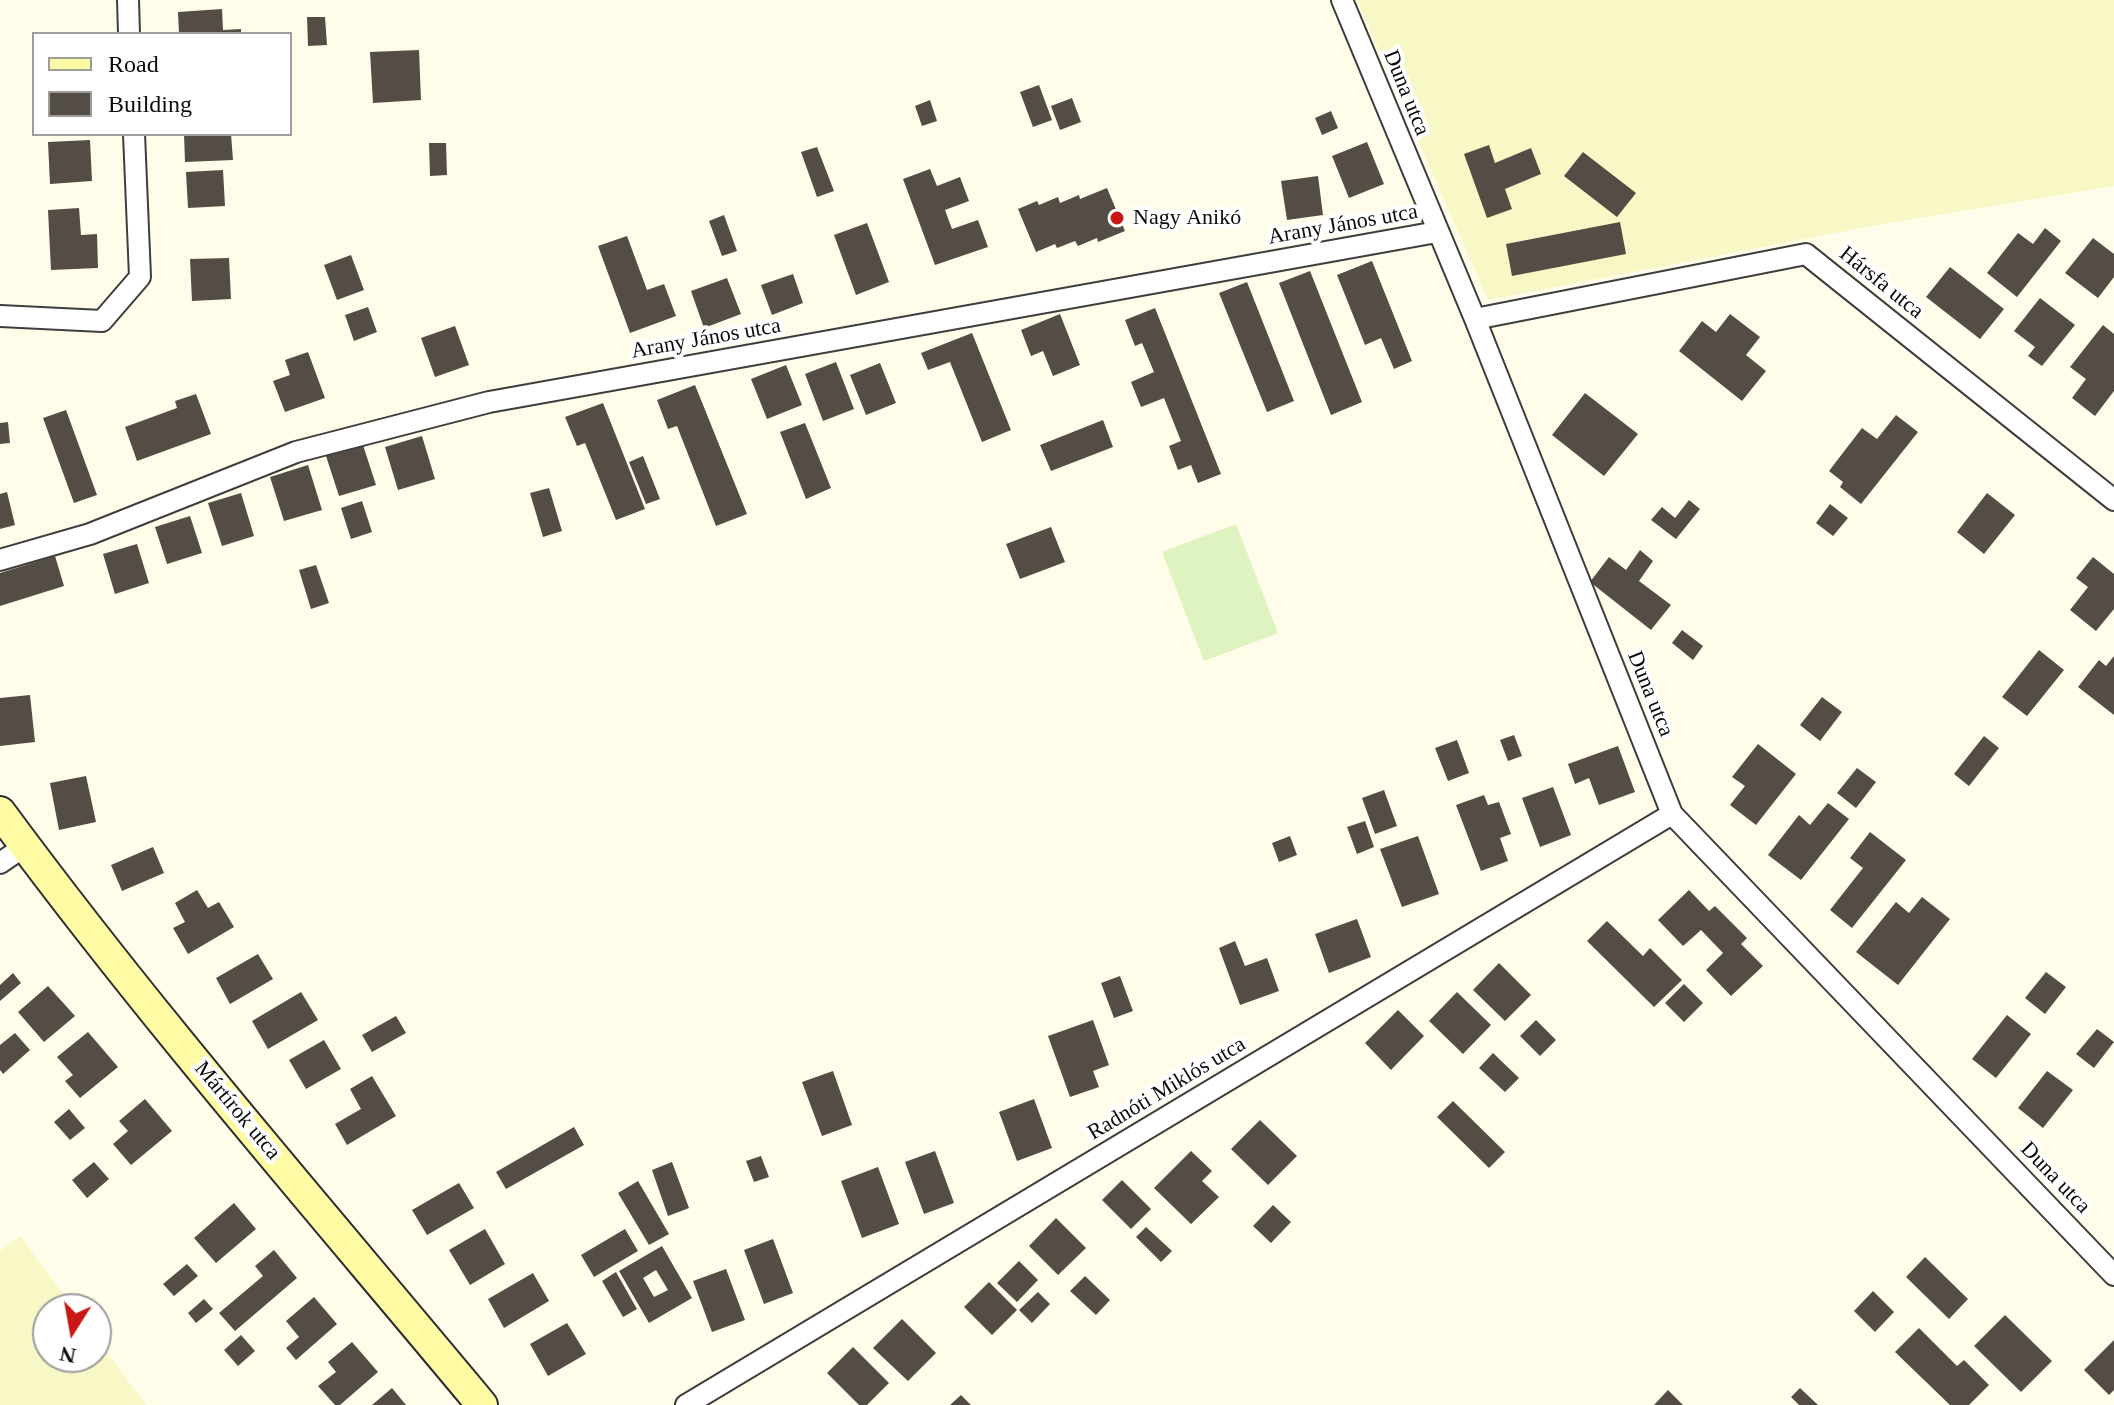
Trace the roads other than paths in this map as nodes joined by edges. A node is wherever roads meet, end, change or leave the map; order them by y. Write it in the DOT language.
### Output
graph roads {
  1 [pos="128,0"];
  2 [pos="1342,0"];
  3 [pos="129,32"];
  4 [pos="134,136"];
  5 [pos="1437,232"];
  6 [pos="0,316"];
  7 [pos="1475,319"];
  8 [pos="2114,500"];
  9 [pos="0,560"];
  10 [pos="0,812"];
  11 [pos="1672,814"];
  12 [pos="25,846"];
  13 [pos="0,863"];
  14 [pos="2114,1275"];
  15 [pos="482,1405"];
  16 [pos="686,1405"];
  1 -- 3 [label="street"];
  2 -- 5 [label="street, Duna utca"];
  4 -- 6 [label="street"];
  5 -- 7 [label="street, Duna utca"];
  5 -- 9 [label="street, Arany János utca"];
  7 -- 8 [label="street, Hársfa utca"];
  7 -- 11 [label="street, Duna utca"];
  10 -- 12 [label="main road, Mártírok utca"];
  11 -- 14 [label="street, Duna utca"];
  11 -- 16 [label="street, Radnóti Miklós utca"];
  12 -- 13 [label="street"];
  12 -- 15 [label="main road, Mártírok utca"];
}
